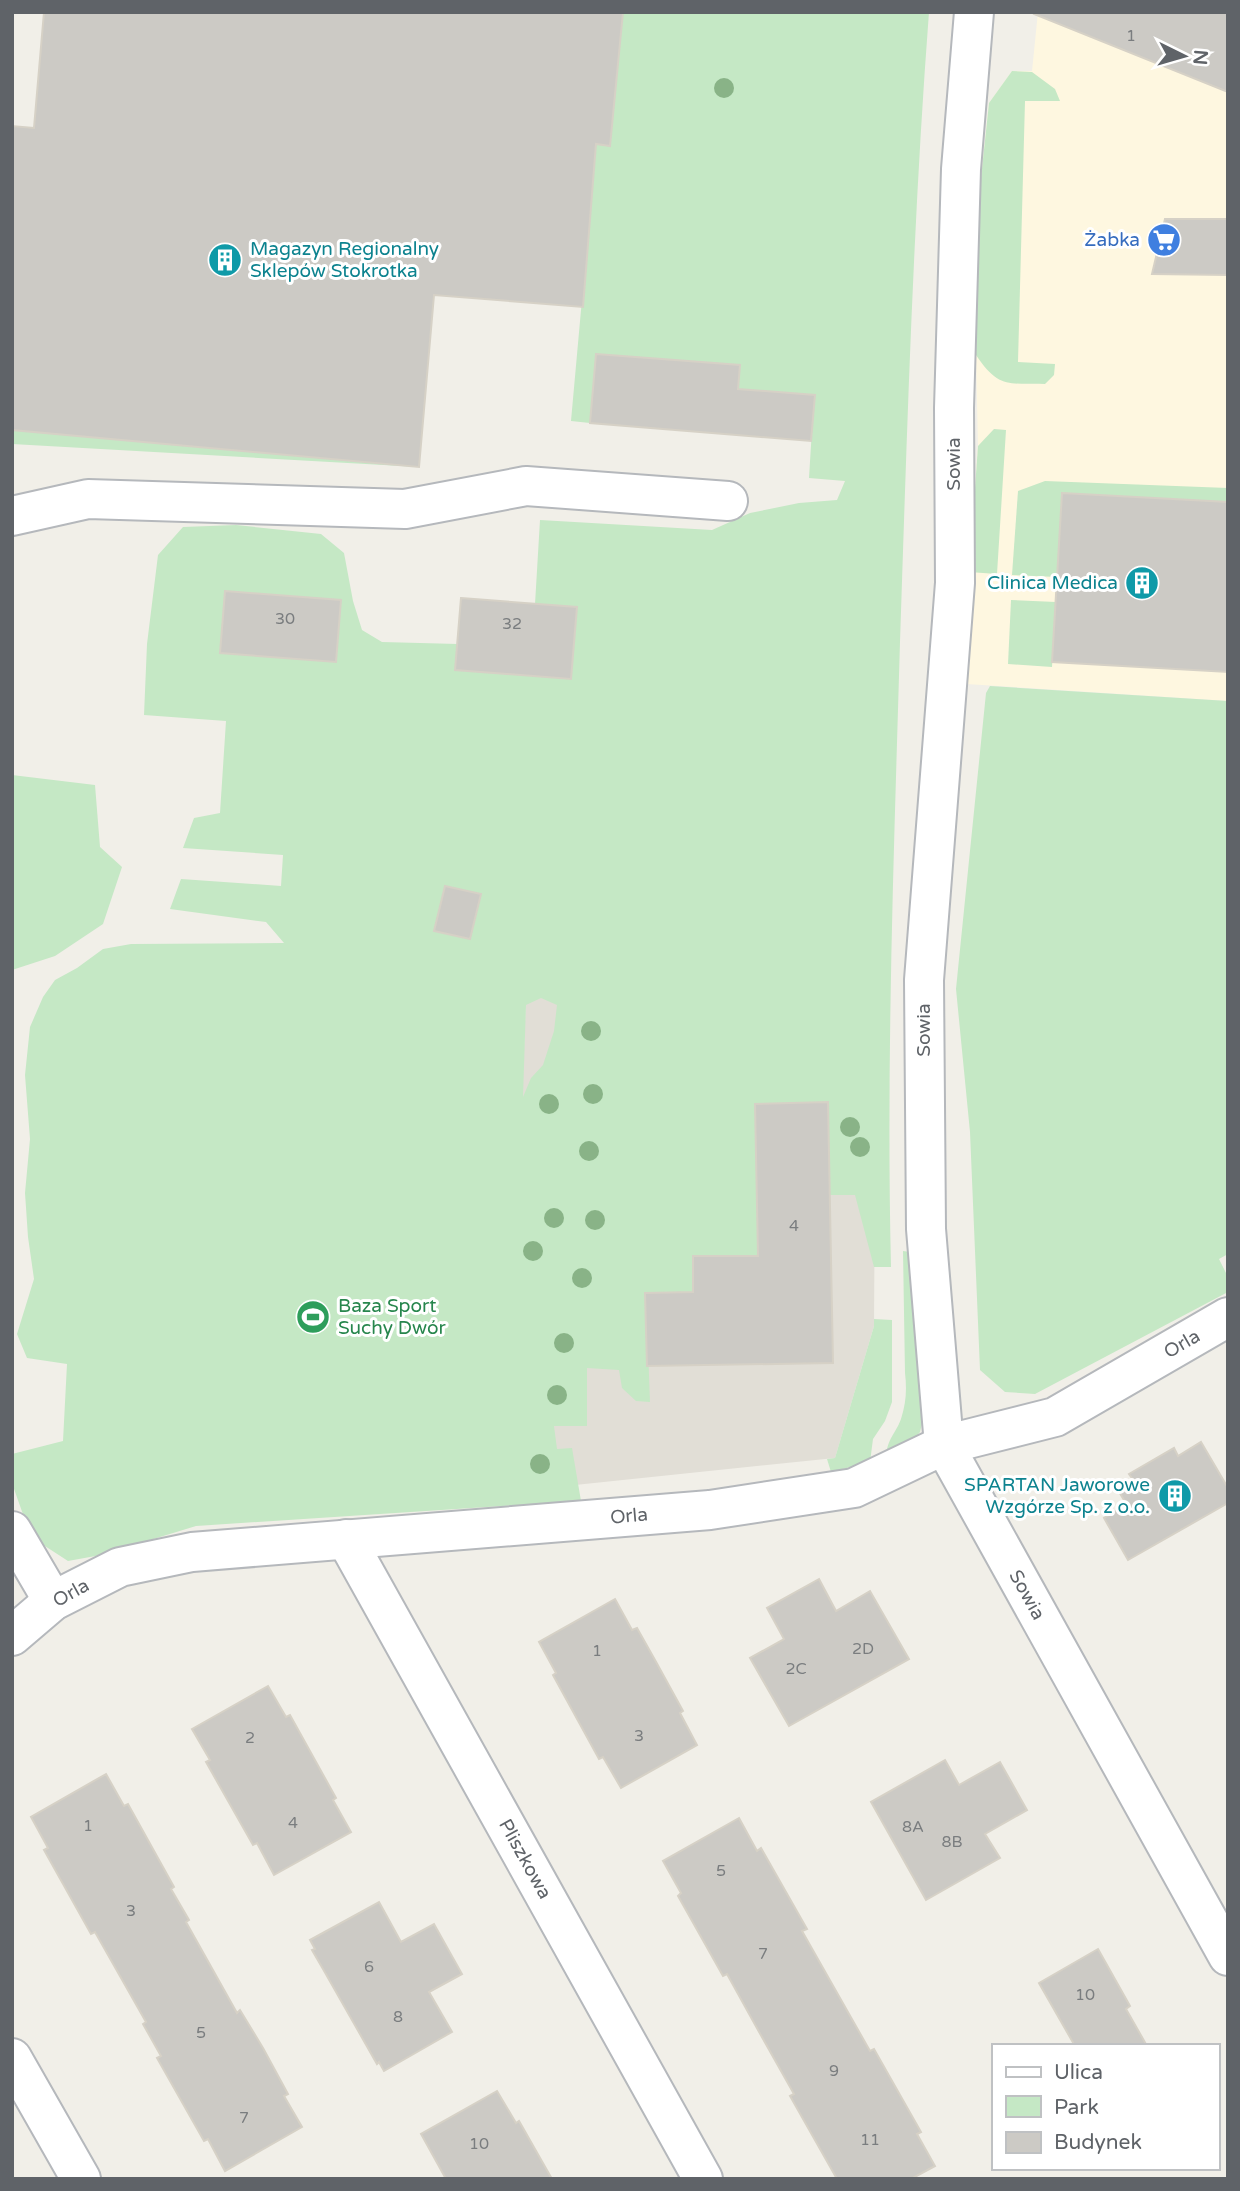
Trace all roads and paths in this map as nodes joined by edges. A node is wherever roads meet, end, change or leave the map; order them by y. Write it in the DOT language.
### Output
graph roads {
  1 [pos="976,18"];
  2 [pos="728,501"];
  3 [pos="12,516"];
  4 [pos="1228,1317"];
  5 [pos="944,1445"];
  6 [pos="12,1531"];
  7 [pos="346,1539"];
  8 [pos="53,1601"];
  9 [pos="12,1636"];
  10 [pos="1228,1956"];
  11 [pos="12,2058"];
  12 [pos="81,2179"];
  13 [pos="704,2179"];
  1 -- 5 [label="street, Sowia"];
  2 -- 3 [label="street"];
  4 -- 5 [label="street, Orla"];
  5 -- 7 [label="street, Orla"];
  5 -- 10 [label="street, Sowia"];
  6 -- 8 [label="street"];
  7 -- 8 [label="street, Orla"];
  7 -- 13 [label="street, Pliszkowa"];
  8 -- 9 [label="street, Orla"];
  11 -- 12 [label="street"];
}
